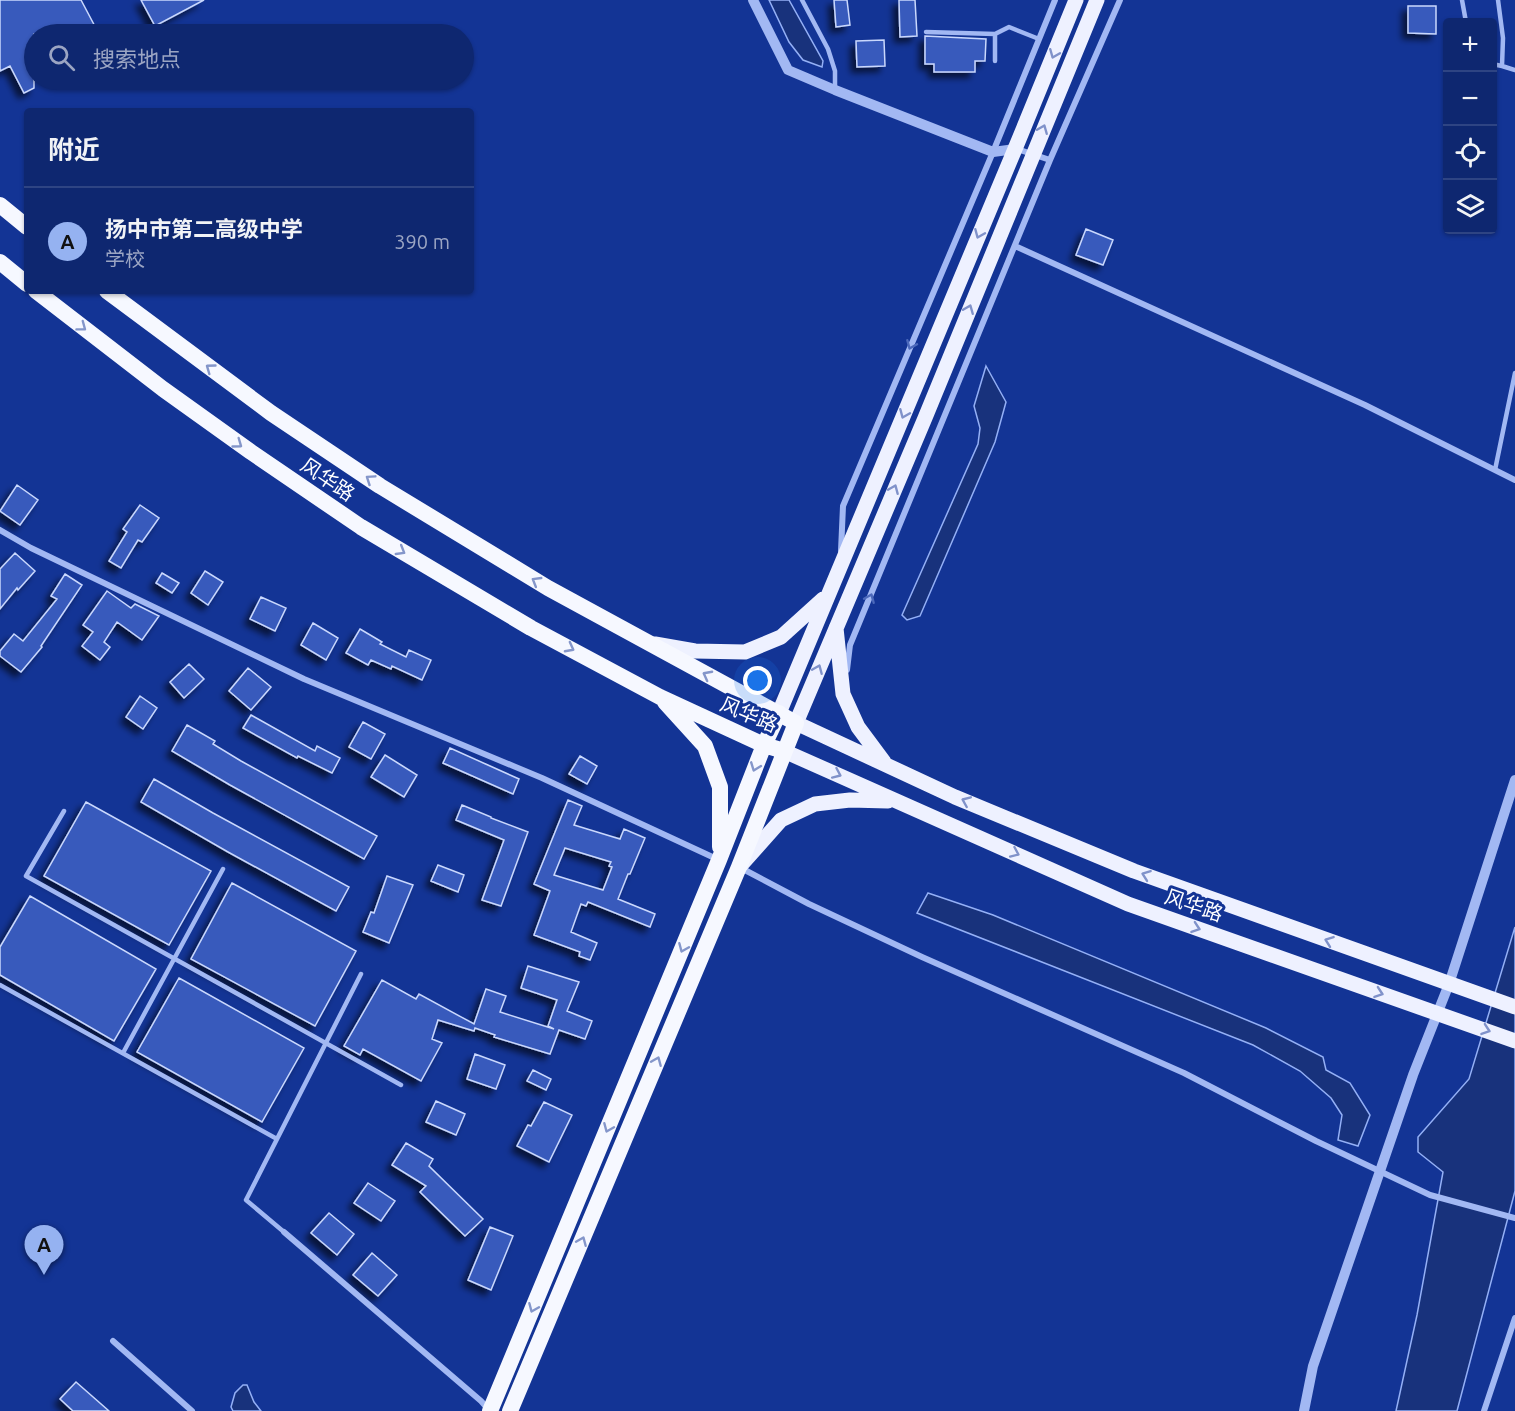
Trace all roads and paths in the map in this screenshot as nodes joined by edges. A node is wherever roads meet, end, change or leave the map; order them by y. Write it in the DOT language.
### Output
graph roads {
  1 [pos="753,0"];
  2 [pos="802,0"];
  3 [pos="1055,0"];
  4 [pos="1076,0"];
  5 [pos="1096,0"];
  6 [pos="1120,0"];
  7 [pos="1462,0"];
  8 [pos="1498,0"];
  9 [pos="1465,18"];
  10 [pos="926,32"];
  11 [pos="995,34"];
  12 [pos="1039,39"];
  13 [pos="995,61"];
  14 [pos="1497,65"];
  15 [pos="1502,66"];
  16 [pos="1515,70"];
  17 [pos="835,90"];
  18 [pos="1015,148"];
  19 [pos="993,152"];
  20 [pos="1032,155"];
  21 [pos="1050,160"];
  22 [pos="0,205"];
  23 [pos="24,225"];
  24 [pos="1015,246"];
  25 [pos="0,262"];
  26 [pos="24,282"];
  27 [pos="40,294"];
  28 [pos="111,294"];
  29 [pos="1515,373"];
  30 [pos="1495,470"];
  31 [pos="1515,480"];
  32 [pos="0,530"];
  33 [pos="840,565"];
  34 [pos="828,595"];
  35 [pos="836,627"];
  36 [pos="647,643"];
  37 [pos="843,694"];
  38 [pos="660,696"];
  39 [pos="778,713"];
  40 [pos="796,723"];
  41 [pos="764,745"];
  42 [pos="784,751"];
  43 [pos="886,765"];
  44 [pos="1515,780"];
  45 [pos="898,801"];
  46 [pos="64,811"];
  47 [pos="719,860"];
  48 [pos="739,867"];
  49 [pos="223,869"];
  50 [pos="174,959"];
  51 [pos="361,974"];
  52 [pos="0,985"];
  53 [pos="1456,987"];
  54 [pos="1515,1007"];
  55 [pos="1438,1013"];
  56 [pos="1515,1041"];
  57 [pos="326,1044"];
  58 [pos="123,1053"];
  59 [pos="401,1085"];
  60 [pos="277,1139"];
  61 [pos="1381,1171"];
  62 [pos="1515,1218"];
  63 [pos="284,1232"];
  64 [pos="1515,1318"];
  65 [pos="113,1341"];
  66 [pos="192,1411"];
  67 [pos="490,1411"];
  68 [pos="510,1411"];
  69 [pos="1304,1411"];
  70 [pos="1484,1411"];
  1 -- 17 [label="street"];
  2 -- 17 [label="lane"];
  3 -- 12 [label="street"];
  4 -- 18 [label="main road, one-way"];
  20 -- 5 [label="main road, one-way"];
  6 -- 21 [label="street"];
  7 -- 9 [label="lane"];
  8 -- 15 [label="lane"];
  10 -- 11 [label="lane"];
  11 -- 12 [label="lane"];
  11 -- 13 [label="lane"];
  12 -- 19 [label="street"];
  14 -- 15 [label="lane"];
  15 -- 16 [label="lane"];
  17 -- 19 [label="street"];
  18 -- 19 [label="street"];
  18 -- 20 [label="street"];
  18 -- 33 [label="main road, one-way"];
  19 -- 33 [label="street, one-way"];
  20 -- 21 [label="street"];
  35 -- 20 [label="main road, one-way"];
  21 -- 24 [label="street"];
  22 -- 23 [label="highway"];
  24 -- 30 [label="street"];
  37 -- 24 [label="street, one-way"];
  25 -- 26 [label="highway"];
  27 -- 38 [label="highway, 风华路, one-way"];
  36 -- 28 [label="highway, 风华路, one-way"];
  29 -- 30 [label="lane"];
  30 -- 31 [label="street"];
  32 -- 47 [label="street"];
  33 -- 34 [label="main road"];
  34 -- 36 [label="main road"];
  34 -- 39 [label="main road"];
  35 -- 37 [label="main road"];
  40 -- 35 [label="main road, one-way"];
  39 -- 36 [label="highway, 风华路, one-way"];
  37 -- 43 [label="main road"];
  38 -- 41 [label="highway, 风华路"];
  38 -- 47 [label="highway"];
  39 -- 40 [label="highway, 风华路"];
  39 -- 41 [label="highway"];
  40 -- 42 [label="highway"];
  40 -- 43 [label="main road, 风华路"];
  41 -- 42 [label="highway, 风华路"];
  41 -- 47 [label="highway, one-way"];
  42 -- 45 [label="main road, 风华路, one-way"];
  42 -- 48 [label="highway"];
  53 -- 43 [label="main road, 风华路, one-way"];
  44 -- 53 [label="street"];
  45 -- 48 [label="main road"];
  45 -- 55 [label="main road, 风华路, one-way"];
  46 -- 50 [label="lane"];
  47 -- 67 [label="highway, one-way"];
  48 -- 61 [label="street"];
  68 -- 48 [label="highway, one-way"];
  49 -- 50 [label="lane"];
  50 -- 57 [label="lane"];
  50 -- 58 [label="lane"];
  51 -- 57 [label="lane"];
  52 -- 58 [label="lane"];
  53 -- 54 [label="main road, 风华路"];
  53 -- 55 [label="street"];
  55 -- 56 [label="main road, 风华路, one-way"];
  55 -- 61 [label="street"];
  57 -- 59 [label="lane"];
  57 -- 60 [label="lane"];
  58 -- 60 [label="lane"];
  60 -- 63 [label="lane"];
  61 -- 62 [label="street"];
  61 -- 69 [label="street"];
  63 -- 67 [label="street"];
  64 -- 70 [label="street"];
  65 -- 66 [label="street"];
}
